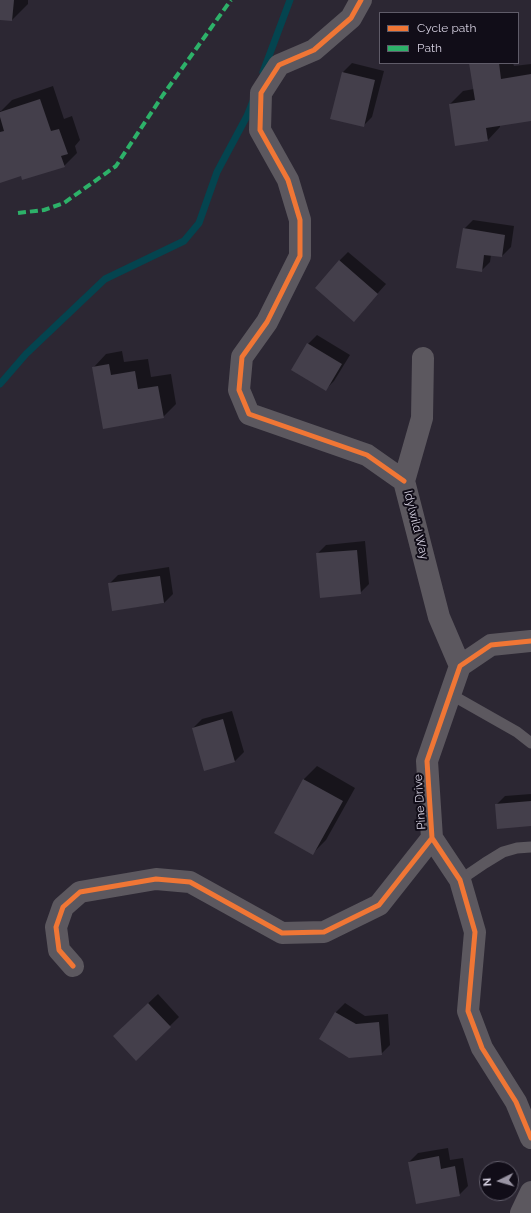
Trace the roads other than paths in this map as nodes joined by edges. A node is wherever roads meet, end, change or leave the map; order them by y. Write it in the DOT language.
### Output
graph roads {
  1 [pos="361,0"];
  2 [pos="423,358"];
  3 [pos="404,481"];
  4 [pos="531,641"];
  5 [pos="460,666"];
  6 [pos="450,694"];
  7 [pos="531,744"];
  8 [pos="432,838"];
  9 [pos="531,847"];
  10 [pos="460,880"];
  11 [pos="73,966"];
  12 [pos="531,1138"];
  13 [pos="531,1192"];
  14 [pos="521,1213"];
  1 -- 3 [label="street"];
  2 -- 3 [label="street, Idylwild Way"];
  3 -- 5 [label="street, Idylwild Way"];
  4 -- 5 [label="street"];
  5 -- 6 [label="street, Pine Drive"];
  6 -- 7 [label="lane"];
  6 -- 8 [label="street, Pine Drive"];
  8 -- 10 [label="street, Pine Drive"];
  8 -- 11 [label="street"];
  9 -- 10 [label="lane"];
  10 -- 12 [label="street, Pine Drive"];
  13 -- 14 [label="street"];
}
